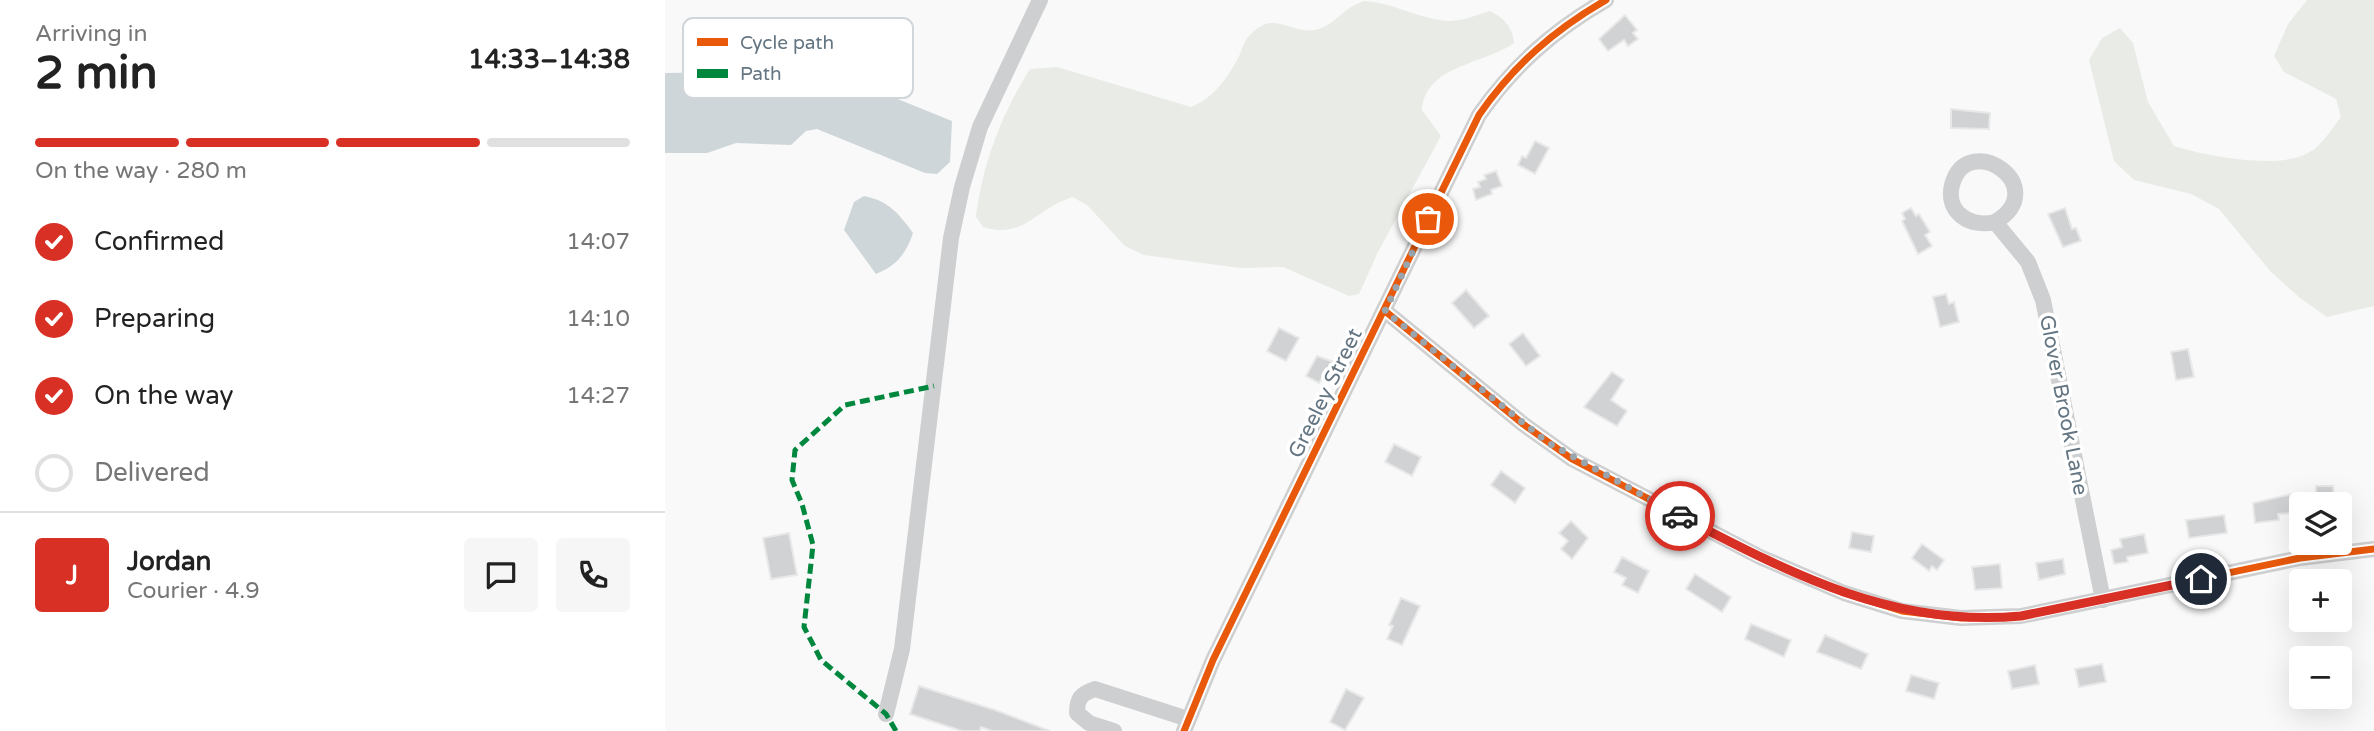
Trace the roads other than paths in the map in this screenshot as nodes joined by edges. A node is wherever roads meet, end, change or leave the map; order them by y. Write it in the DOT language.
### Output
graph roads {
  1 [pos="1040,0"];
  2 [pos="1573,0"];
  3 [pos="1606,0"];
  4 [pos="1583,14"];
  5 [pos="1995,222"];
  6 [pos="1385,311"];
  7 [pos="2374,549"];
  8 [pos="2103,600"];
  9 [pos="886,714"];
  10 [pos="1186,725"];
  11 [pos="1114,731"];
  1 -- 9 [label="street"];
  2 -- 4 [label="street"];
  3 -- 4 [label="street, Greeley Street"];
  4 -- 6 [label="street, Greeley Street"];
  5 -- 5 [label="street"];
  5 -- 8 [label="street, Glover Brook Lane"];
  6 -- 8 [label="street"];
  6 -- 10 [label="street, Greeley Street"];
  7 -- 8 [label="street"];
  10 -- 11 [label="street"];
}
